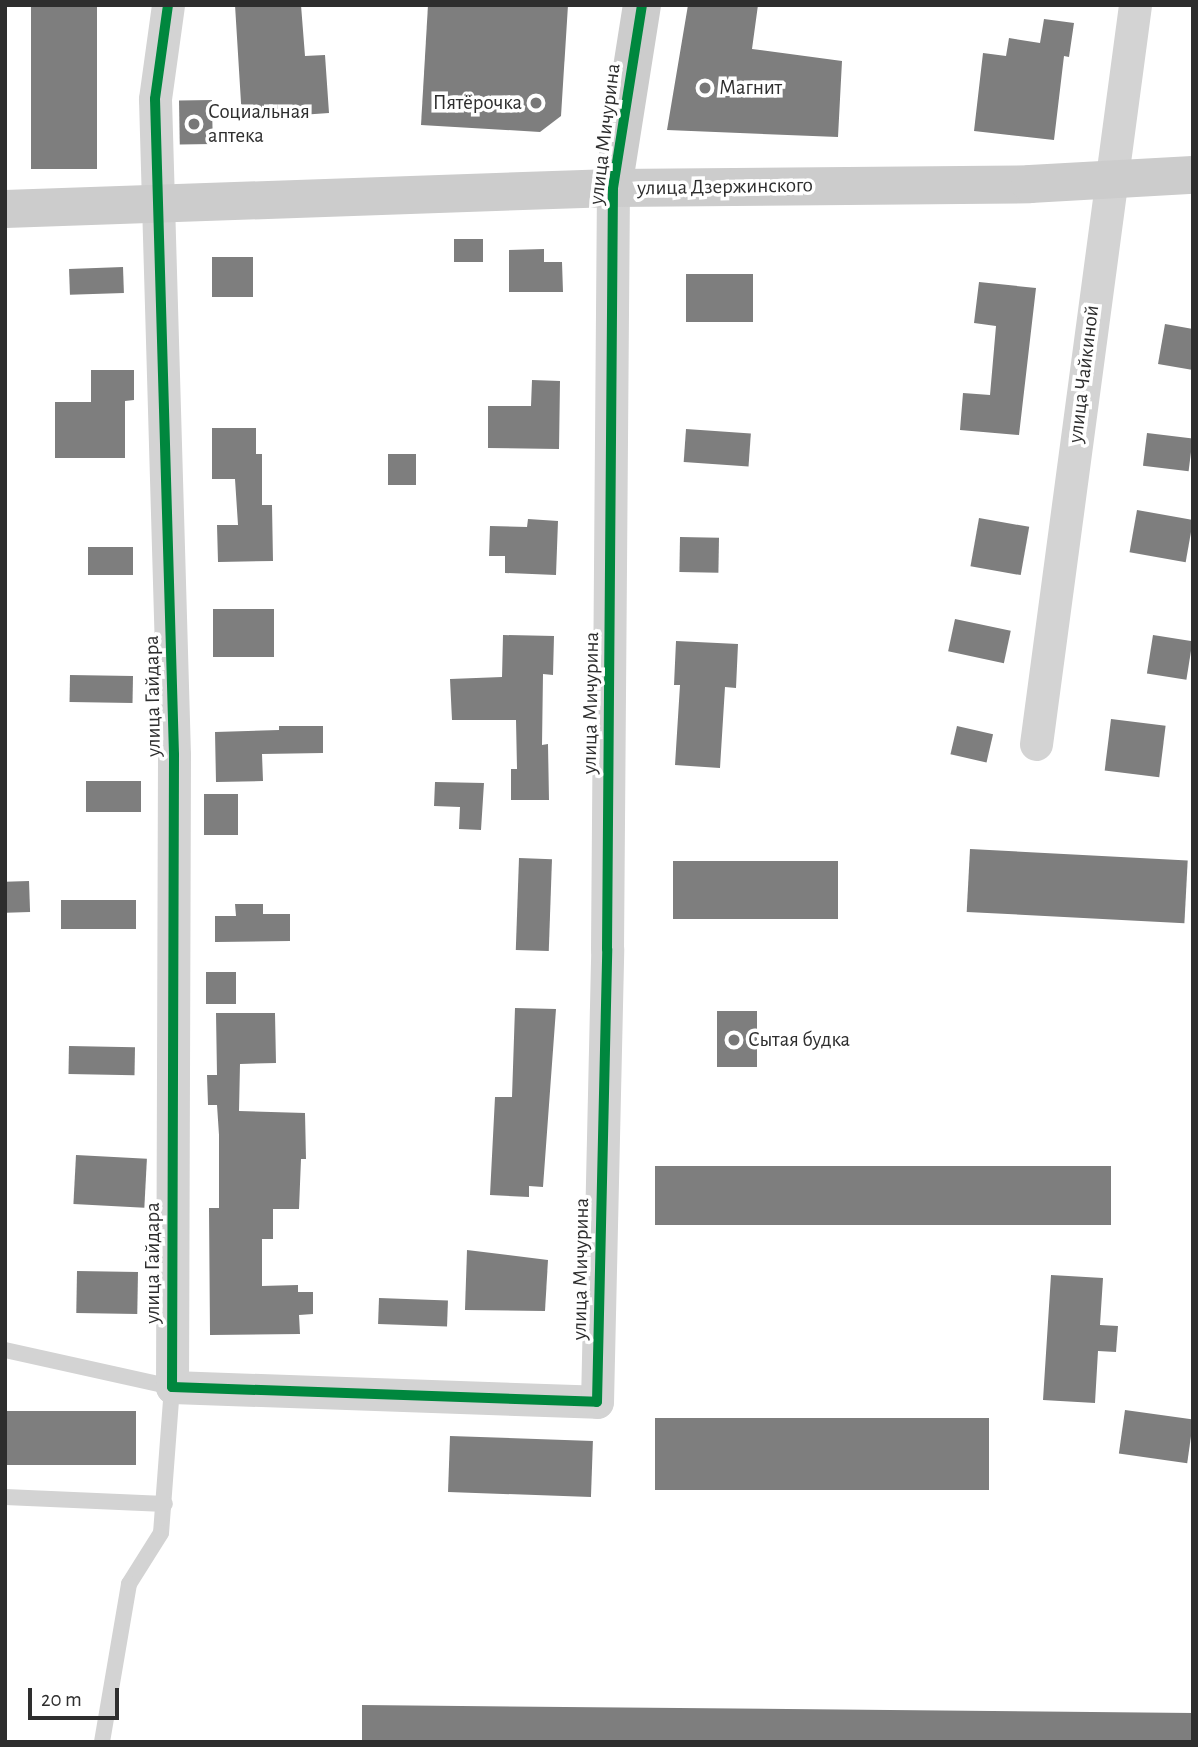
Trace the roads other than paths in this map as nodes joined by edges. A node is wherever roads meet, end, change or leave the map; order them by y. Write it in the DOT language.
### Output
graph roads {
  1 [pos="168,5"];
  2 [pos="642,5"];
  3 [pos="1135,5"];
  4 [pos="1193,176"];
  5 [pos="1109,178"];
  6 [pos="613,188"];
  7 [pos="160,203"];
  8 [pos="5,209"];
  9 [pos="1036,744"];
  10 [pos="5,1350"];
  11 [pos="172,1387"];
  12 [pos="5,1497"];
  13 [pos="165,1504"];
  14 [pos="102,1742"];
  1 -- 7 [label="street, улица Гайдара"];
  2 -- 6 [label="street, улица Мичурина"];
  3 -- 5 [label="street, улица Чайкиной"];
  4 -- 5 [label="street, улица Дзержинского"];
  5 -- 6 [label="street, улица Дзержинского"];
  5 -- 9 [label="street, улица Чайкиной"];
  6 -- 7 [label="street, улица Дзержинского"];
  6 -- 11 [label="street, улица Мичурина"];
  7 -- 8 [label="street, улица Дзержинского"];
  7 -- 11 [label="street, улица Гайдара"];
  10 -- 11 [label="lane"];
  11 -- 13 [label="lane"];
  12 -- 13 [label="lane"];
  13 -- 14 [label="lane"];
}
